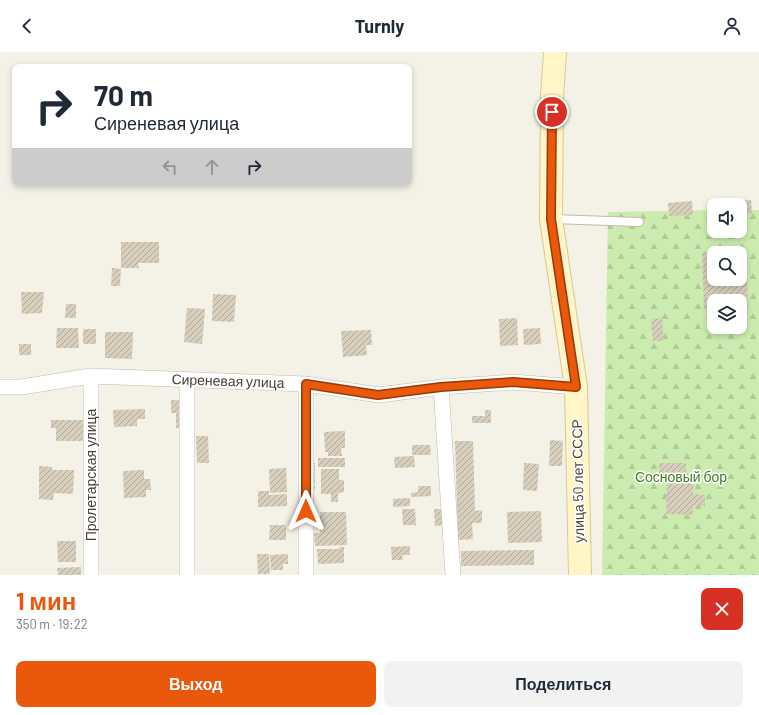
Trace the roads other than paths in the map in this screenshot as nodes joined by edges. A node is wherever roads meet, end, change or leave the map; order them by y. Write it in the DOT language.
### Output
graph roads {
  1 [pos="555,52"];
  2 [pos="551,219"];
  3 [pos="639,222"];
  4 [pos="91,376"];
  5 [pos="187,380"];
  6 [pos="306,384"];
  7 [pos="0,387"];
  8 [pos="441,387"];
  9 [pos="576,387"];
  10 [pos="91,575"];
  11 [pos="187,575"];
  12 [pos="306,575"];
  13 [pos="453,575"];
  14 [pos="580,575"];
  1 -- 2 [label="street, улица 50 лет СССР"];
  2 -- 3 [label="lane"];
  2 -- 9 [label="street, улица 50 лет СССР"];
  4 -- 5 [label="street, Сиреневая улица"];
  4 -- 7 [label="street, Сиреневая улица"];
  4 -- 10 [label="street, Пролетарская улица"];
  5 -- 6 [label="street, Сиреневая улица"];
  5 -- 11 [label="street"];
  6 -- 8 [label="street, Сиреневая улица"];
  6 -- 12 [label="street"];
  8 -- 9 [label="street, Сиреневая улица"];
  8 -- 13 [label="street"];
  9 -- 14 [label="street, улица 50 лет СССР"];
}
